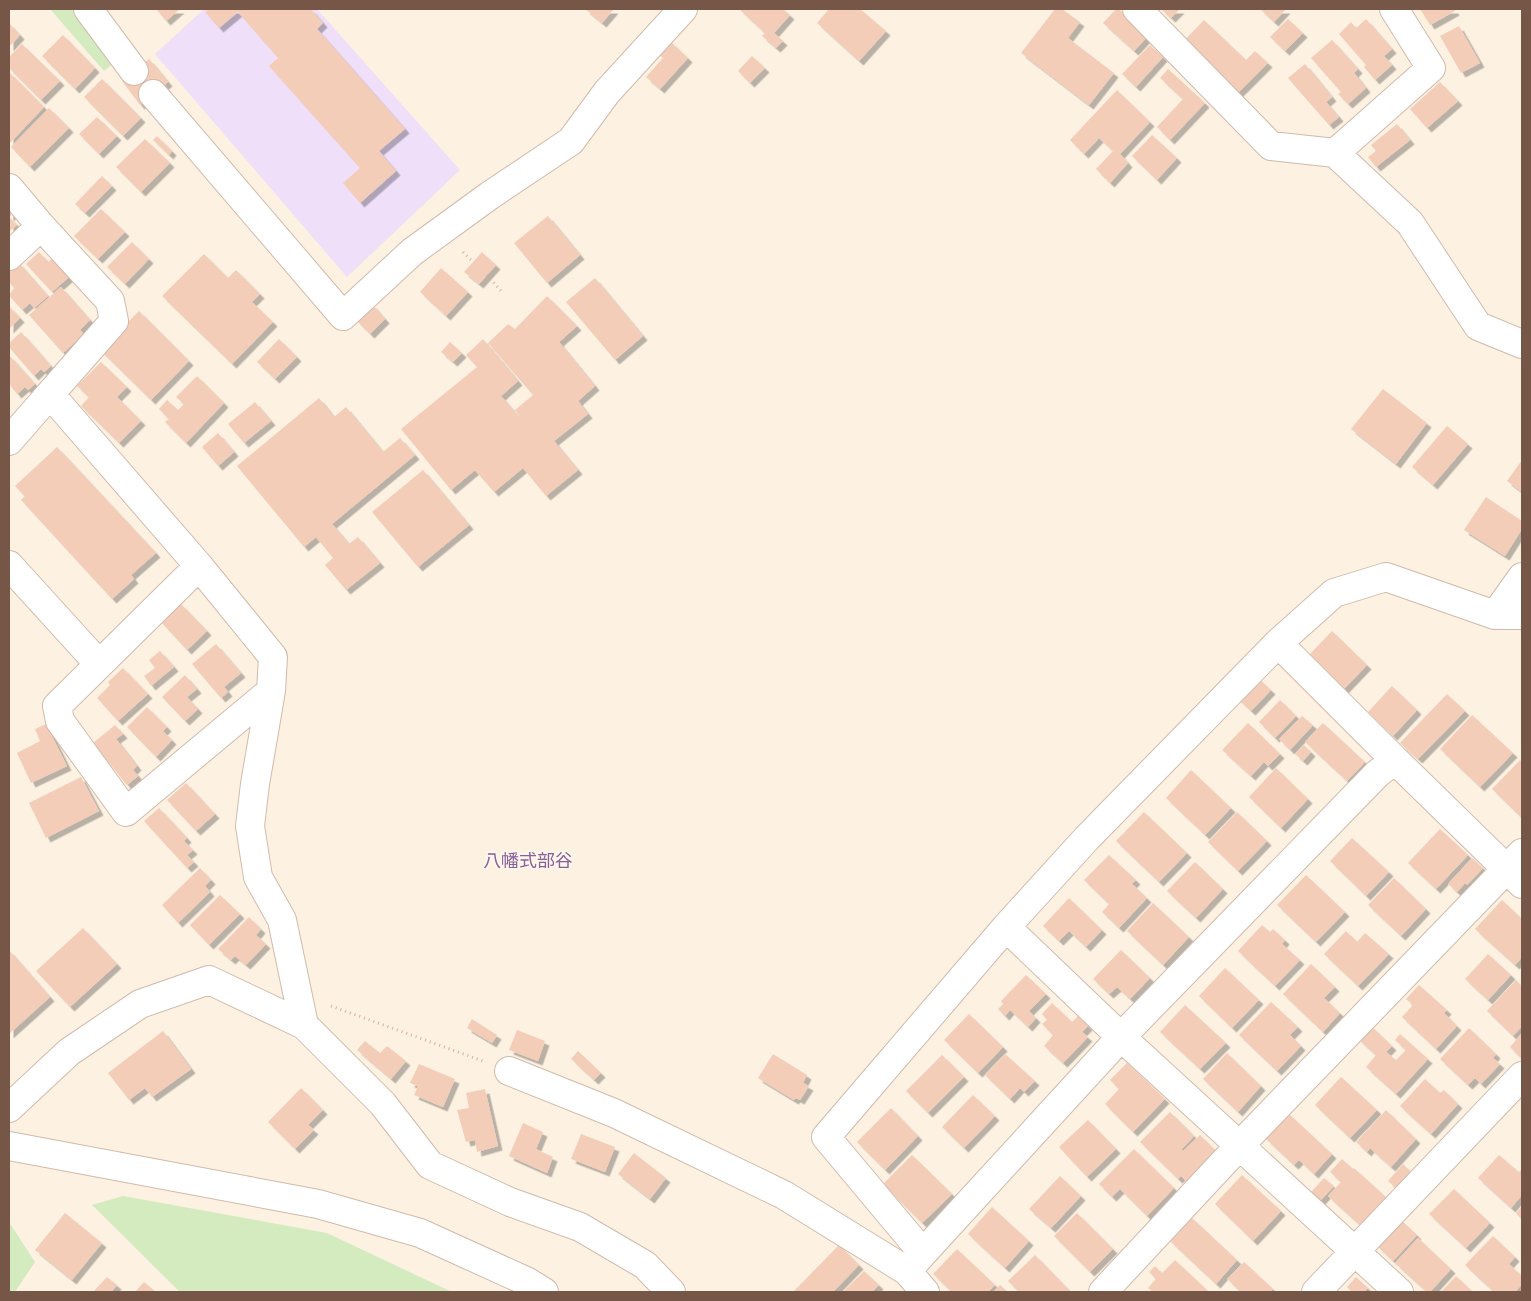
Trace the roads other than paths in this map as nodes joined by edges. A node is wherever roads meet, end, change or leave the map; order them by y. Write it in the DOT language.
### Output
graph roads {
  1 [pos="88,9"];
  2 [pos="684,9"];
  3 [pos="1137,9"];
  4 [pos="1394,9"];
  5 [pos="130,65"];
  6 [pos="153,94"];
  7 [pos="1334,153"];
  8 [pos="9,188"];
  9 [pos="41,226"];
  10 [pos="9,256"];
  11 [pos="1522,344"];
  12 [pos="50,394"];
  13 [pos="9,441"];
  14 [pos="9,565"];
  15 [pos="199,566"];
  16 [pos="1522,577"];
  17 [pos="1495,615"];
  18 [pos="1522,615"];
  19 [pos="1278,643"];
  20 [pos="99,664"];
  21 [pos="272,691"];
  22 [pos="1395,760"];
  23 [pos="1517,869"];
  24 [pos="1006,927"];
  25 [pos="304,1024"];
  26 [pos="1121,1037"];
  27 [pos="509,1071"];
  28 [pos="1522,1076"];
  29 [pos="9,1108"];
  30 [pos="1240,1144"];
  31 [pos="9,1146"];
  32 [pos="1354,1251"];
  33 [pos="915,1262"];
  34 [pos="544,1292"];
  35 [pos="671,1292"];
  36 [pos="925,1292"];
  37 [pos="1103,1292"];
  38 [pos="1316,1292"];
  39 [pos="1399,1292"];
  1 -- 5 [label="street"];
  2 -- 6 [label="street"];
  3 -- 7 [label="street"];
  4 -- 7 [label="street"];
  7 -- 11 [label="street"];
  8 -- 9 [label="street"];
  9 -- 10 [label="street"];
  9 -- 12 [label="street"];
  12 -- 13 [label="street"];
  12 -- 15 [label="street"];
  14 -- 20 [label="street"];
  15 -- 20 [label="street"];
  15 -- 21 [label="street"];
  16 -- 17 [label="street"];
  17 -- 18 [label="street"];
  17 -- 19 [label="street"];
  19 -- 22 [label="street"];
  19 -- 24 [label="street"];
  20 -- 21 [label="street"];
  21 -- 25 [label="street"];
  22 -- 23 [label="street"];
  22 -- 26 [label="street"];
  23 -- 30 [label="street"];
  24 -- 26 [label="street"];
  24 -- 33 [label="street"];
  25 -- 29 [label="street"];
  25 -- 35 [label="street"];
  26 -- 30 [label="street"];
  26 -- 33 [label="street"];
  27 -- 33 [label="street"];
  28 -- 32 [label="street"];
  30 -- 32 [label="street"];
  30 -- 37 [label="street"];
  31 -- 34 [label="street"];
  32 -- 38 [label="street"];
  32 -- 39 [label="street"];
  33 -- 36 [label="street"];
}
